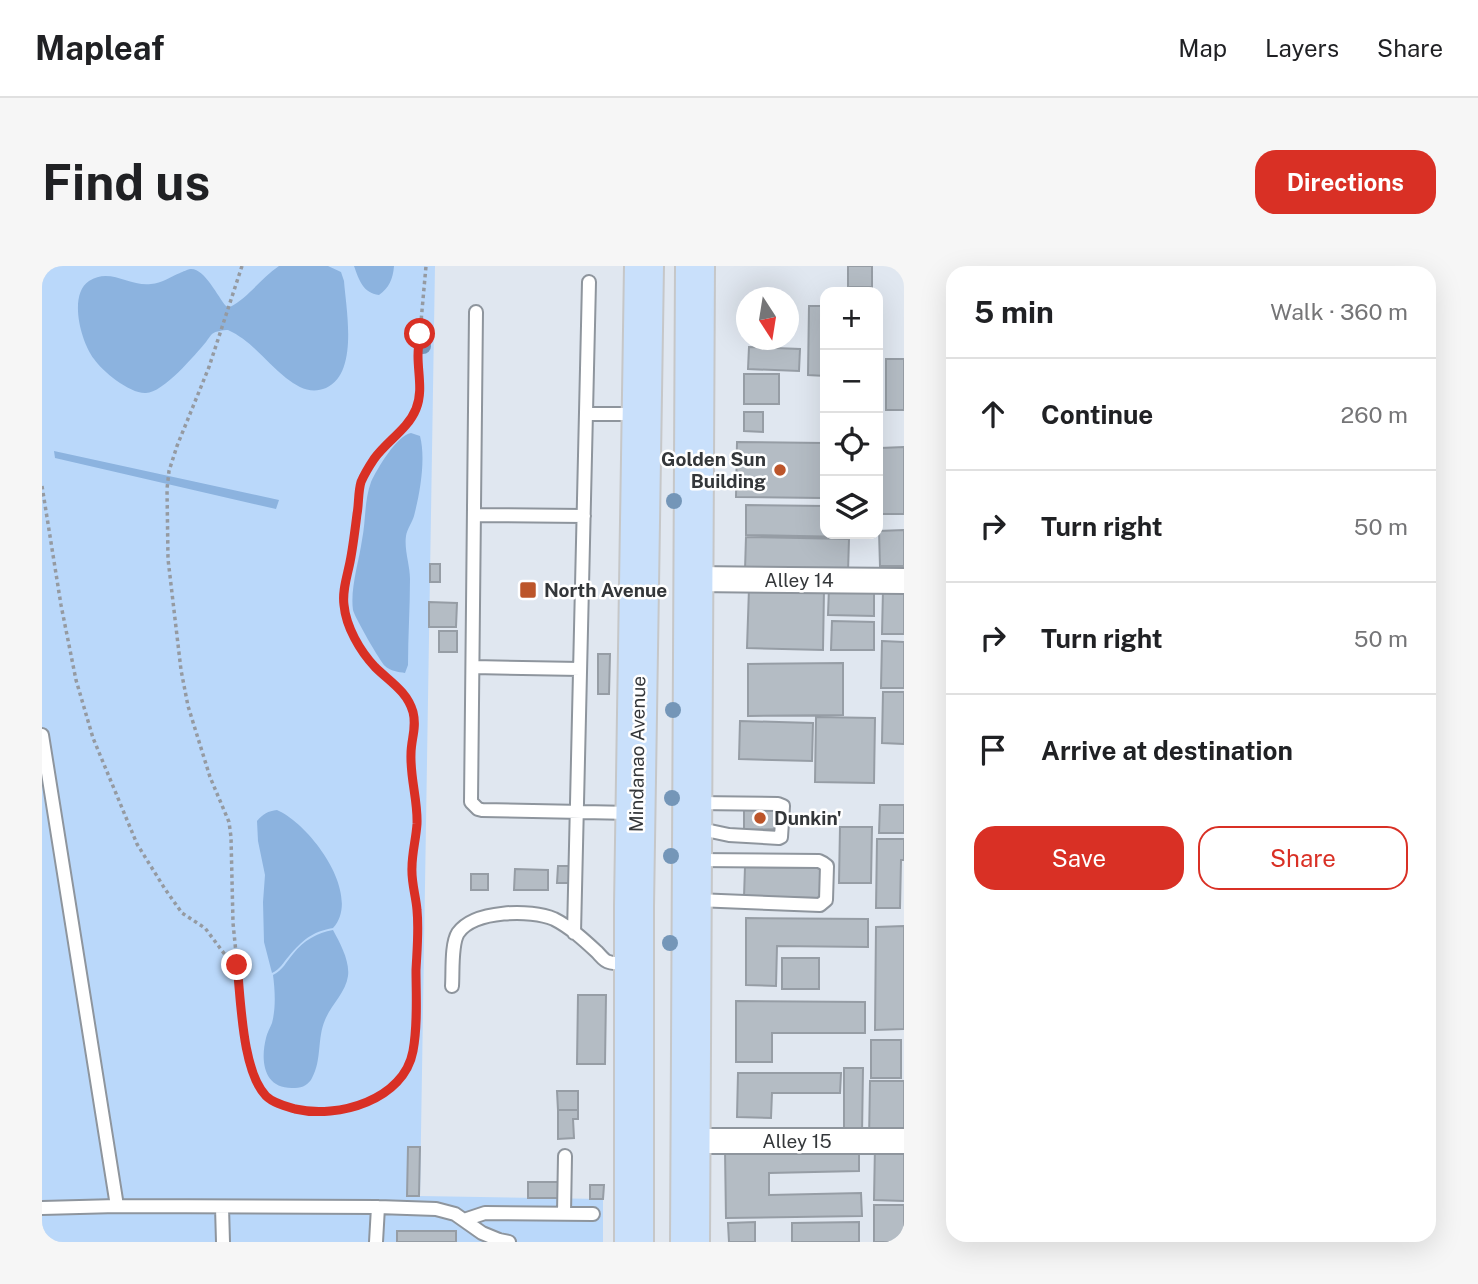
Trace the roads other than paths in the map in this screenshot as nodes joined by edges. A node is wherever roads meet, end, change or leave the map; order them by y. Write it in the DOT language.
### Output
graph roads {
  1 [pos="644,266"];
  2 [pos="695,266"];
  3 [pos="589,282"];
  4 [pos="476,312"];
  5 [pos="586,414"];
  6 [pos="642,414"];
  7 [pos="474,515"];
  8 [pos="584,516"];
  9 [pos="694,579"];
  10 [pos="904,581"];
  11 [pos="473,667"];
  12 [pos="580,669"];
  13 [pos="42,735"];
  14 [pos="636,807"];
  15 [pos="577,812"];
  16 [pos="692,830"];
  17 [pos="692,905"];
  18 [pos="634,906"];
  19 [pos="574,933"];
  20 [pos="634,963"];
  21 [pos="452,986"];
  22 [pos="691,1141"];
  23 [pos="904,1141"];
  24 [pos="565,1156"];
  25 [pos="117,1206"];
  26 [pos="222,1207"];
  27 [pos="378,1207"];
  28 [pos="42,1208"];
  29 [pos="564,1213"];
  30 [pos="593,1214"];
  31 [pos="464,1220"];
  32 [pos="223,1242"];
  33 [pos="376,1242"];
  34 [pos="509,1242"];
  35 [pos="634,1242"];
  36 [pos="690,1242"];
  1 -- 6 [label="main road, Mindanao Avenue"];
  2 -- 9 [label="main road"];
  3 -- 5 [label="lane"];
  4 -- 7 [label="lane"];
  5 -- 6 [label="lane"];
  5 -- 8 [label="lane"];
  6 -- 14 [label="main road, Mindanao Avenue"];
  7 -- 8 [label="lane"];
  7 -- 11 [label="lane"];
  8 -- 12 [label="lane"];
  9 -- 10 [label="street, Alley 14"];
  9 -- 16 [label="main road"];
  11 -- 12 [label="lane"];
  11 -- 15 [label="lane"];
  12 -- 15 [label="lane"];
  13 -- 25 [label="lane"];
  14 -- 15 [label="lane"];
  14 -- 16 [label="main road"];
  14 -- 18 [label="main road, Mindanao Avenue"];
  15 -- 19 [label="lane"];
  16 -- 16 [label="lane"];
  16 -- 17 [label="main road"];
  16 -- 17 [label="lane"];
  17 -- 18 [label="main road"];
  17 -- 22 [label="main road"];
  18 -- 20 [label="main road, Mindanao Avenue"];
  19 -- 20 [label="lane"];
  19 -- 21 [label="lane"];
  20 -- 35 [label="main road, Mindanao Avenue"];
  22 -- 23 [label="street, Alley 15"];
  22 -- 36 [label="main road"];
  24 -- 29 [label="lane"];
  25 -- 26 [label="lane"];
  25 -- 28 [label="lane"];
  26 -- 27 [label="lane"];
  26 -- 32 [label="lane"];
  27 -- 31 [label="lane"];
  27 -- 33 [label="lane"];
  29 -- 30 [label="lane"];
  29 -- 31 [label="lane"];
  31 -- 34 [label="lane"];
}
